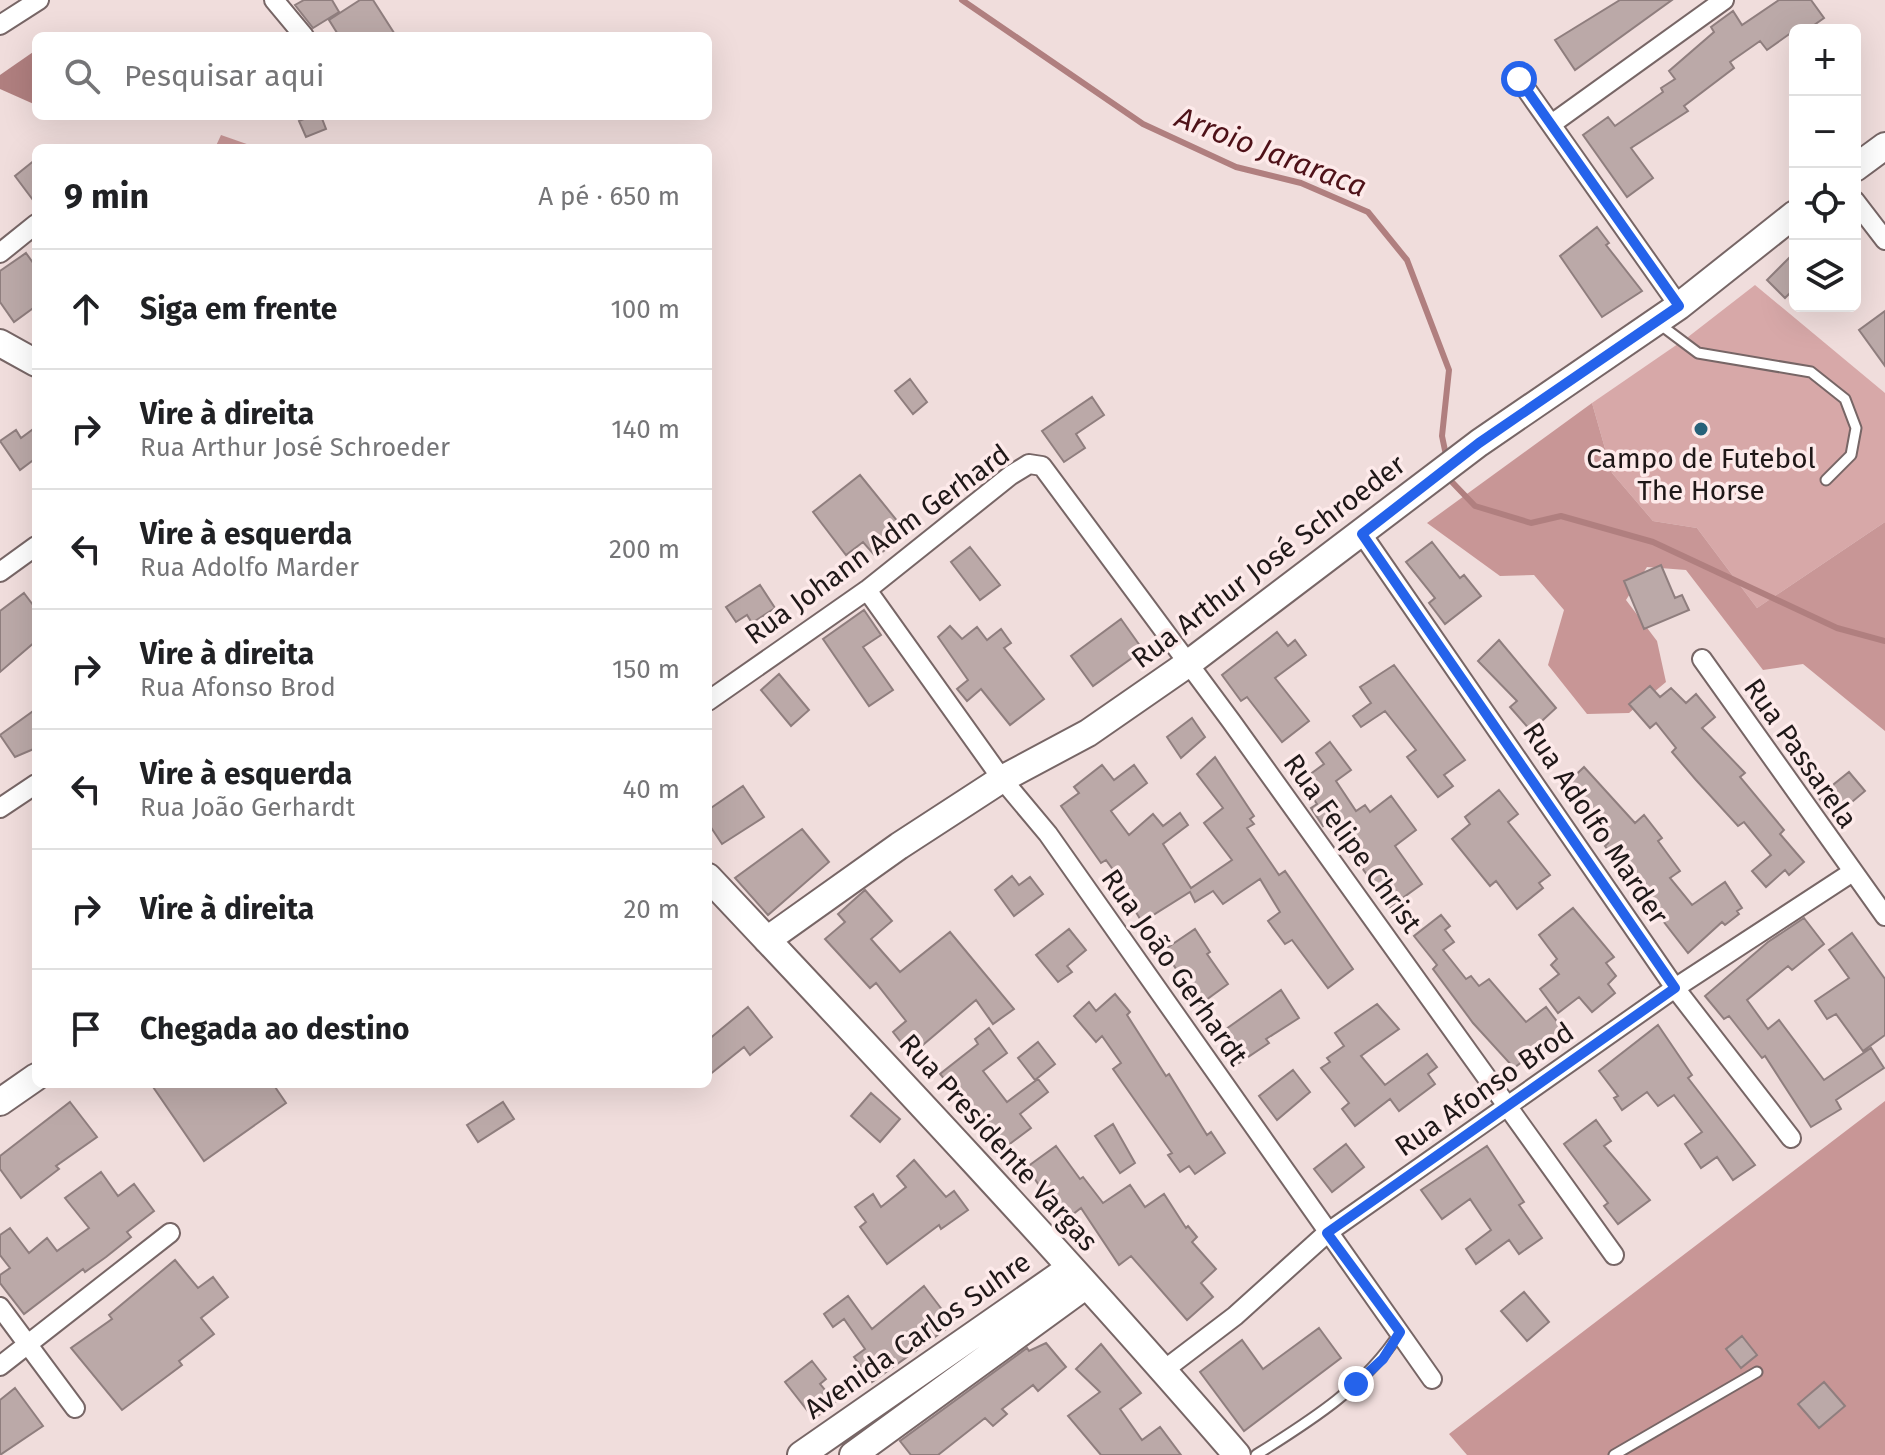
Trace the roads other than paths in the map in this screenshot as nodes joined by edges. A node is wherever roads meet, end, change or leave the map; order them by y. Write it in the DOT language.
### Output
graph roads {
  1 [pos="39,0"];
  2 [pos="274,0"];
  3 [pos="1724,0"];
  4 [pos="0,25"];
  5 [pos="301,32"];
  6 [pos="1519,79"];
  7 [pos="1553,123"];
  8 [pos="1885,146"];
  9 [pos="1861,164"];
  10 [pos="1861,209"];
  11 [pos="1789,219"];
  12 [pos="32,227"];
  13 [pos="1885,240"];
  14 [pos="0,253"];
  15 [pos="1679,306"];
  16 [pos="1656,321"];
  17 [pos="0,343"];
  18 [pos="32,361"];
  19 [pos="1042,466"];
  20 [pos="1826,480"];
  21 [pos="1362,534"];
  22 [pos="32,549"];
  23 [pos="0,572"];
  24 [pos="867,590"];
  25 [pos="1702,659"];
  26 [pos="1189,663"];
  27 [pos="712,698"];
  28 [pos="1002,779"];
  29 [pos="32,787"];
  30 [pos="0,808"];
  31 [pos="1851,873"];
  32 [pos="712,881"];
  33 [pos="1885,916"];
  34 [pos="767,940"];
  35 [pos="1675,988"];
  36 [pos="32,1080"];
  37 [pos="0,1102"];
  38 [pos="1509,1107"];
  39 [pos="1791,1138"];
  40 [pos="170,1233"];
  41 [pos="1327,1233"];
  42 [pos="1614,1255"];
  43 [pos="1078,1277"];
  44 [pos="0,1307"];
  45 [pos="1400,1332"];
  46 [pos="28,1345"];
  47 [pos="0,1366"];
  48 [pos="1164,1370"];
  49 [pos="1757,1372"];
  50 [pos="1432,1379"];
  51 [pos="75,1408"];
  52 [pos="801,1455"];
  53 [pos="853,1455"];
  54 [pos="1237,1455"];
  55 [pos="1256,1455"];
  56 [pos="1614,1455"];
  1 -- 4 [label="street"];
  2 -- 5 [label="street"];
  3 -- 7 [label="street"];
  6 -- 7 [label="street"];
  7 -- 15 [label="street"];
  8 -- 9 [label="street"];
  10 -- 13 [label="street"];
  11 -- 15 [label="street, Rua Arthur José Schroeder"];
  12 -- 14 [label="street"];
  15 -- 16 [label="street, Rua Arthur José Schroeder"];
  16 -- 20 [label="lane"];
  16 -- 21 [label="street, Rua Arthur José Schroeder"];
  17 -- 18 [label="street"];
  19 -- 24 [label="street, Rua Johann Adm Gerhard"];
  19 -- 26 [label="street, Rua Felipe Christ"];
  21 -- 26 [label="street, Rua Arthur José Schroeder"];
  21 -- 35 [label="street, Rua Adolfo Marder"];
  22 -- 23 [label="street"];
  24 -- 27 [label="street, Rua Johann Adm Gerhard"];
  24 -- 28 [label="street, Rua João Gerhardt"];
  25 -- 31 [label="street, Rua Passarela"];
  26 -- 28 [label="street, Rua Arthur José Schroeder"];
  26 -- 38 [label="street, Rua Felipe Christ"];
  28 -- 34 [label="street, Rua Arthur José Schroeder"];
  28 -- 41 [label="street, Rua João Gerhardt"];
  29 -- 30 [label="street"];
  31 -- 33 [label="street, Rua Passarela"];
  31 -- 35 [label="street, Rua Afonso Brod"];
  32 -- 34 [label="street, Rua Presidente Vargas"];
  34 -- 43 [label="street, Rua Presidente Vargas"];
  35 -- 38 [label="street, Rua Afonso Brod"];
  35 -- 39 [label="street, Rua Adolfo Marder"];
  36 -- 37 [label="street"];
  38 -- 41 [label="street, Rua Afonso Brod"];
  38 -- 42 [label="street, Rua Felipe Christ"];
  40 -- 46 [label="street"];
  41 -- 45 [label="street, Rua João Gerhardt"];
  41 -- 48 [label="street, Rua Afonso Brod"];
  43 -- 48 [label="street, Rua Presidente Vargas"];
  43 -- 52 [label="street, Avenida Carlos Suhre"];
  43 -- 53 [label="street, Avenida Carlos Suhre"];
  44 -- 46 [label="street"];
  45 -- 50 [label="street, Rua João Gerhardt"];
  45 -- 55 [label="lane"];
  46 -- 47 [label="street"];
  46 -- 51 [label="street"];
  48 -- 54 [label="street, Rua Presidente Vargas"];
  49 -- 56 [label="lane"];
}
